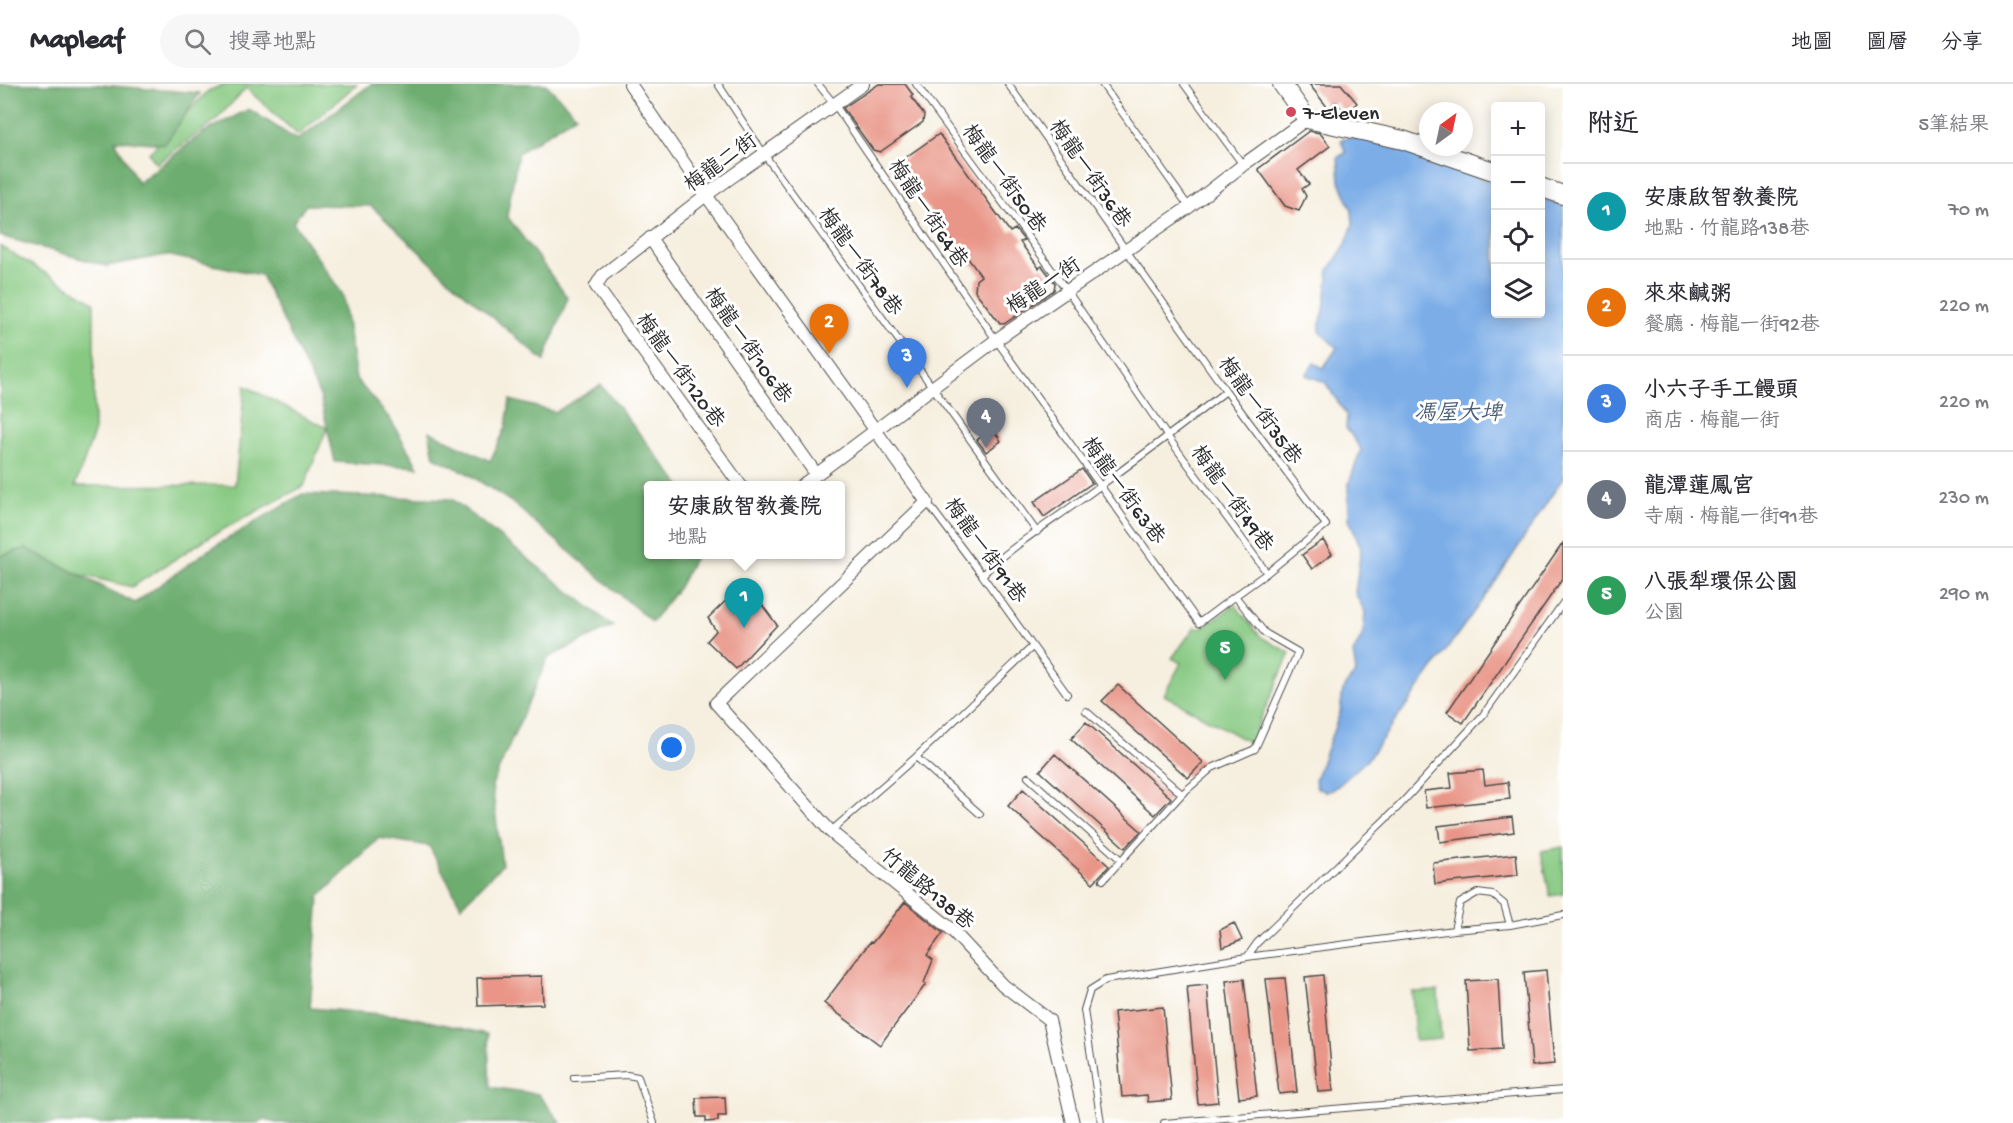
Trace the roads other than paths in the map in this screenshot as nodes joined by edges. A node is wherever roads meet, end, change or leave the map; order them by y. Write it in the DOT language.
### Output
graph roads {
  1 [pos="630,84"];
  2 [pos="718,84"];
  3 [pos="818,84"];
  4 [pos="863,84"];
  5 [pos="916,84"];
  6 [pos="1008,84"];
  7 [pos="1102,84"];
  8 [pos="1184,84"];
  9 [pos="1282,84"];
  10 [pos="835,105"];
  11 [pos="1307,119"];
  12 [pos="764,154"];
  13 [pos="1243,165"];
  14 [pos="1491,170"];
  15 [pos="1545,189"];
  16 [pos="706,195"];
  17 [pos="1563,195"];
  18 [pos="1189,207"];
  19 [pos="650,238"];
  20 [pos="1126,252"];
  21 [pos="602,276"];
  22 [pos="1068,292"];
  23 [pos="996,340"];
  24 [pos="932,388"];
  25 [pos="1227,391"];
  26 [pos="874,430"];
  27 [pos="1168,436"];
  28 [pos="816,474"];
  29 [pos="737,481"];
  30 [pos="807,481"];
  31 [pos="1101,486"];
  32 [pos="927,502"];
  33 [pos="1037,532"];
  34 [pos="1267,573"];
  35 [pos="982,575"];
  36 [pos="1235,596"];
  37 [pos="1563,603"];
  38 [pos="1032,647"];
  39 [pos="1067,694"];
  40 [pos="1086,711"];
  41 [pos="916,757"];
  42 [pos="1028,777"];
  43 [pos="1182,794"];
  44 [pos="980,814"];
  45 [pos="831,832"];
  46 [pos="1121,861"];
  47 [pos="1103,880"];
  48 [pos="1563,915"];
  49 [pos="1510,925"];
  50 [pos="1454,930"];
  51 [pos="1247,957"];
  52 [pos="574,1078"];
  53 [pos="1563,1090"];
  54 [pos="654,1123"];
  55 [pos="1073,1123"];
  56 [pos="1101,1123"];
  57 [pos="1164,1123"];
  1 -- 16 [label="street, 梅龍一街91巷"];
  2 -- 12 [label="lane, 梅龍一街78巷"];
  3 -- 10 [label="lane, 梅龍一街64巷"];
  4 -- 10 [label="street, 梅龍二街"];
  5 -- 22 [label="lane, 梅龍一街50巷"];
  6 -- 20 [label="lane, 梅龍一街36巷"];
  7 -- 18 [label="lane"];
  8 -- 13 [label="lane"];
  9 -- 11 [label="street"];
  10 -- 12 [label="street, 梅龍二街"];
  10 -- 23 [label="lane, 梅龍一街64巷"];
  11 -- 13 [label="street, 梅龍一街"];
  11 -- 14 [label="street"];
  12 -- 16 [label="street, 梅龍二街"];
  12 -- 24 [label="lane, 梅龍一街78巷"];
  13 -- 18 [label="street, 梅龍一街"];
  15 -- 17 [label="street"];
  16 -- 19 [label="street, 梅龍二街"];
  16 -- 26 [label="street, 梅龍一街91巷"];
  18 -- 20 [label="street, 梅龍一街"];
  19 -- 21 [label="street, 梅龍二街"];
  19 -- 28 [label="street, 梅龍一街106巷"];
  20 -- 22 [label="street, 梅龍一街"];
  20 -- 25 [label="lane, 梅龍一街35巷"];
  21 -- 29 [label="street, 梅龍一街120巷"];
  22 -- 23 [label="street, 梅龍一街"];
  22 -- 27 [label="lane, 梅龍一街49巷"];
  23 -- 24 [label="street, 梅龍一街"];
  23 -- 31 [label="lane, 梅龍一街63巷"];
  24 -- 26 [label="street, 梅龍一街"];
  24 -- 33 [label="lane, 梅龍一街78巷"];
  25 -- 27 [label="lane"];
  25 -- 34 [label="lane, 梅龍一街35巷"];
  26 -- 28 [label="street, 梅龍一街"];
  26 -- 32 [label="street, 梅龍一街91巷"];
  27 -- 31 [label="lane"];
  27 -- 34 [label="lane, 梅龍一街49巷"];
  28 -- 30 [label="street, 梅龍一街"];
  31 -- 33 [label="lane"];
  31 -- 36 [label="lane, 梅龍一街63巷"];
  32 -- 35 [label="lane, 梅龍一街91巷"];
  32 -- 45 [label="street, 竹龍路138巷"];
  33 -- 35 [label="lane"];
  34 -- 36 [label="lane, 梅龍一街49巷"];
  35 -- 38 [label="lane, 梅龍一街91巷"];
  36 -- 43 [label="lane"];
  37 -- 51 [label="lane"];
  38 -- 39 [label="lane, 梅龍一街91巷"];
  38 -- 41 [label="lane"];
  40 -- 43 [label="lane"];
  41 -- 44 [label="lane"];
  41 -- 45 [label="lane"];
  42 -- 46 [label="lane"];
  43 -- 46 [label="lane"];
  45 -- 55 [label="street, 竹龍路138巷"];
  46 -- 47 [label="lane"];
  48 -- 49 [label="lane"];
  49 -- 50 [label="lane"];
  49 -- 50 [label="lane"];
  50 -- 51 [label="lane"];
  51 -- 56 [label="lane"];
  52 -- 54 [label="lane"];
  53 -- 57 [label="lane"];
}
